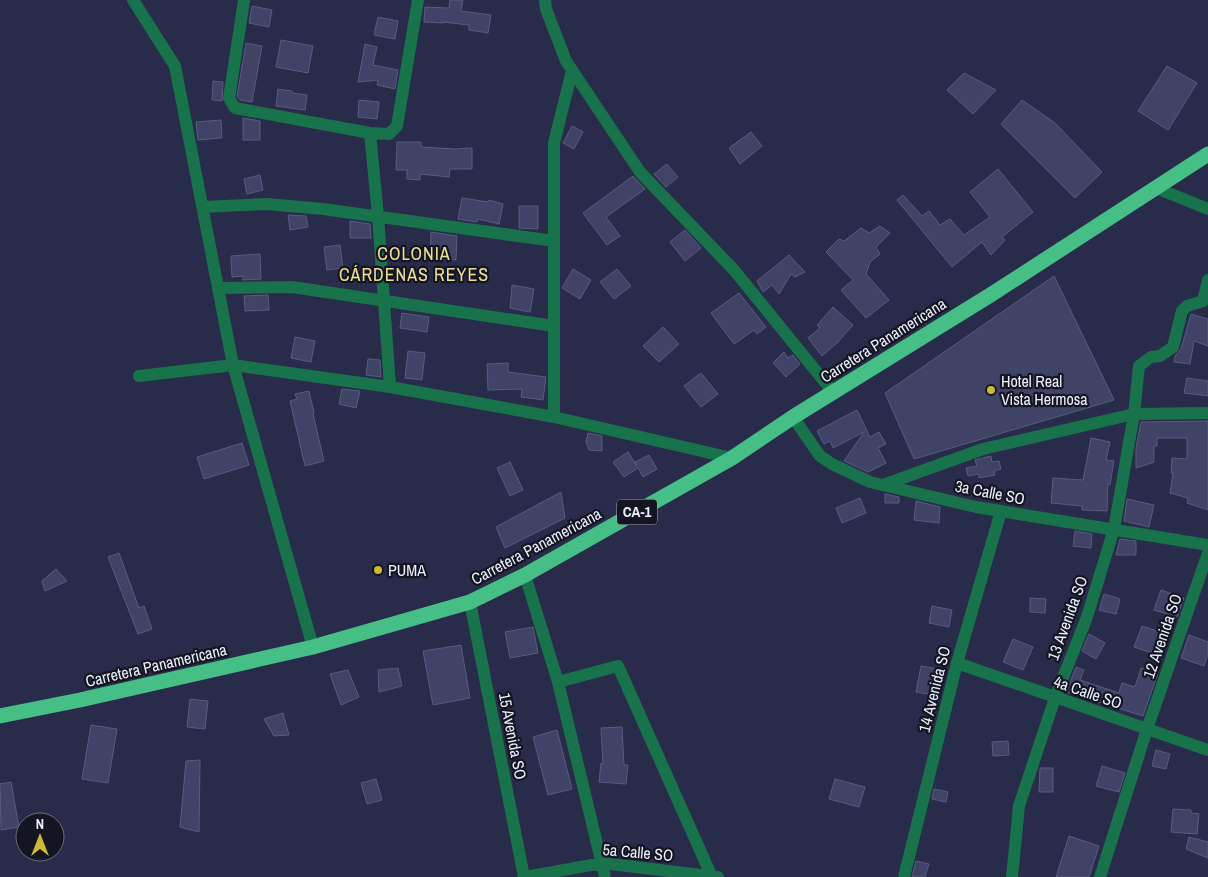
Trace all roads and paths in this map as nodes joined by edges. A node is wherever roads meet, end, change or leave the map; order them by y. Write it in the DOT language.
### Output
graph roads {
  1 [pos="133,0"];
  2 [pos="418,0"];
  3 [pos="545,0"];
  4 [pos="244,1"];
  5 [pos="572,71"];
  6 [pos="370,132"];
  7 [pos="1208,154"];
  8 [pos="1156,188"];
  9 [pos="202,207"];
  10 [pos="1208,209"];
  11 [pos="378,216"];
  12 [pos="554,241"];
  13 [pos="1208,280"];
  14 [pos="218,288"];
  15 [pos="385,300"];
  16 [pos="1205,306"];
  17 [pos="554,326"];
  18 [pos="233,365"];
  19 [pos="139,376"];
  20 [pos="390,387"];
  21 [pos="833,392"];
  22 [pos="1208,413"];
  23 [pos="1134,414"];
  24 [pos="554,417"];
  25 [pos="793,417"];
  26 [pos="732,458"];
  27 [pos="884,485"];
  28 [pos="1001,511"];
  29 [pos="1114,529"];
  30 [pos="1208,545"];
  31 [pos="1208,553"];
  32 [pos="525,575"];
  33 [pos="470,602"];
  34 [pos="313,647"];
  35 [pos="957,663"];
  36 [pos="558,682"];
  37 [pos="1055,698"];
  38 [pos="0,716"];
  39 [pos="1147,729"];
  40 [pos="1208,750"];
  41 [pos="602,863"];
  42 [pos="525,877"];
  43 [pos="605,877"];
  44 [pos="714,877"];
  45 [pos="904,877"];
  46 [pos="1012,877"];
  47 [pos="1100,877"];
  1 -- 9 [label="street"];
  2 -- 6 [label="street"];
  3 -- 5 [label="street"];
  4 -- 6 [label="street"];
  5 -- 12 [label="street"];
  5 -- 21 [label="street"];
  6 -- 11 [label="street"];
  7 -- 8 [label="highway, Carretera Panamericana / CA-1"];
  8 -- 10 [label="street"];
  8 -- 21 [label="highway, Carretera Panamericana / CA-1"];
  9 -- 11 [label="street"];
  9 -- 14 [label="street"];
  11 -- 12 [label="street"];
  11 -- 15 [label="street"];
  12 -- 17 [label="street"];
  13 -- 16 [label="street"];
  14 -- 15 [label="street"];
  14 -- 18 [label="street"];
  15 -- 17 [label="street"];
  15 -- 20 [label="street"];
  16 -- 23 [label="street, 13 Avenida SO"];
  17 -- 24 [label="street"];
  18 -- 19 [label="street"];
  18 -- 20 [label="street"];
  18 -- 34 [label="street"];
  20 -- 24 [label="street"];
  21 -- 25 [label="highway, Carretera Panamericana / CA-1"];
  22 -- 23 [label="street"];
  23 -- 27 [label="street"];
  23 -- 29 [label="street, 13 Avenida SO"];
  24 -- 26 [label="street"];
  25 -- 26 [label="highway, Carretera Panamericana / CA-1"];
  25 -- 27 [label="street, 3a Calle SO"];
  26 -- 32 [label="highway, Carretera Panamericana / CA-1"];
  27 -- 28 [label="street, 3a Calle SO"];
  28 -- 29 [label="street, 3a Calle SO"];
  28 -- 35 [label="street, 14 Avenida SO"];
  29 -- 30 [label="street, 3a Calle SO"];
  29 -- 37 [label="street, 13 Avenida SO"];
  31 -- 39 [label="street, 12 Avenida SO"];
  32 -- 33 [label="highway, Carretera Panamericana / CA-1"];
  32 -- 36 [label="street"];
  33 -- 34 [label="highway, Carretera Panamericana / CA-1"];
  33 -- 42 [label="street, 15 Avenida SO"];
  34 -- 38 [label="highway, Carretera Panamericana / CA-1"];
  35 -- 37 [label="street, 4a Calle SO"];
  35 -- 45 [label="street, 14 Avenida SO"];
  36 -- 41 [label="street"];
  36 -- 44 [label="street"];
  37 -- 39 [label="street, 4a Calle SO"];
  37 -- 46 [label="street, 13 Avenida SO"];
  39 -- 40 [label="street, 4a Calle SO"];
  39 -- 47 [label="street, 12 Avenida SO"];
  41 -- 42 [label="street, 5a Calle SO"];
  41 -- 43 [label="street"];
  41 -- 44 [label="street, 5a Calle SO"];
}
